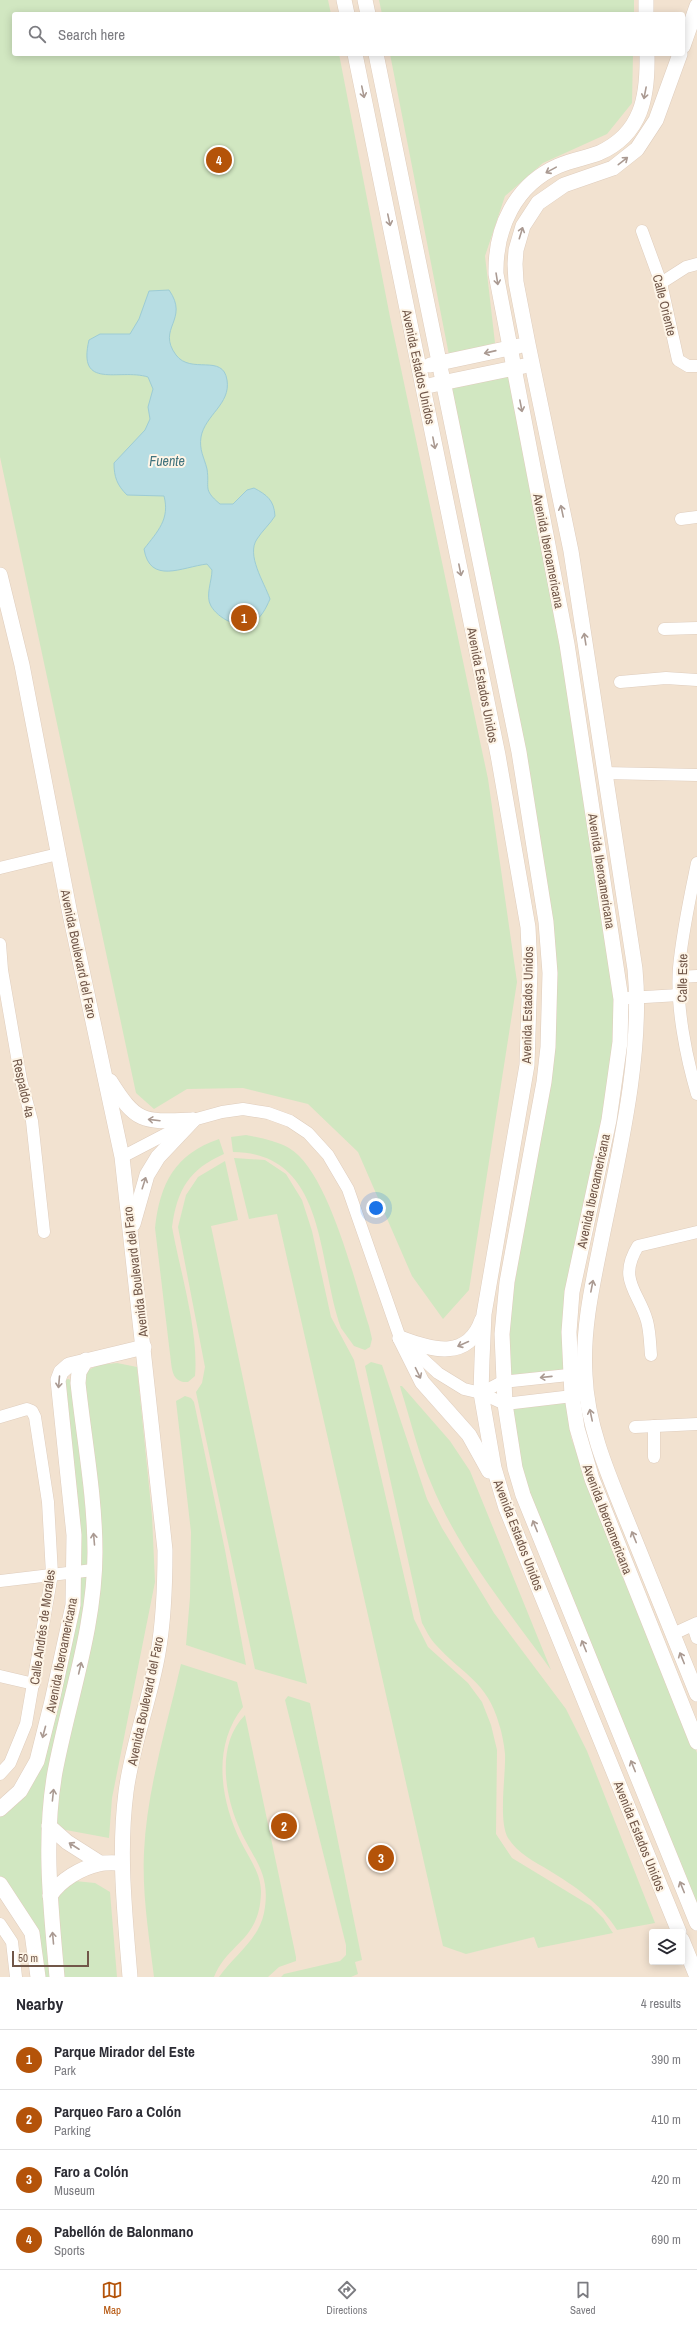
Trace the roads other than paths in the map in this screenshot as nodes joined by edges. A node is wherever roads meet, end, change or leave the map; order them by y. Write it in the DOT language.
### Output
graph roads {
  1 [pos="344,0"];
  2 [pos="365,0"];
  3 [pos="646,0"];
  4 [pos="696,10"];
  5 [pos="347,12"];
  6 [pos="368,12"];
  7 [pos="646,12"];
  8 [pos="685,40"];
  9 [pos="355,56"];
  10 [pos="376,56"];
  11 [pos="647,56"];
  12 [pos="679,56"];
  13 [pos="642,231"];
  14 [pos="697,264"];
  15 [pos="661,283"];
  16 [pos="528,344"];
  17 [pos="510,348"];
  18 [pos="438,364"];
  19 [pos="532,364"];
  20 [pos="697,366"];
  21 [pos="419,368"];
  22 [pos="514,368"];
  23 [pos="442,383"];
  24 [pos="423,387"];
  25 [pos="697,517"];
  26 [pos="681,519"];
  27 [pos="0,575"];
  28 [pos="697,628"];
  29 [pos="664,629"];
  30 [pos="697,680"];
  31 [pos="620,682"];
  32 [pos="519,752"];
  33 [pos="498,755"];
  34 [pos="604,773"];
  35 [pos="697,775"];
  36 [pos="58,854"];
  37 [pos="697,863"];
  38 [pos="0,868"];
  39 [pos="692,913"];
  40 [pos="0,944"];
  41 [pos="697,976"];
  42 [pos="679,977"];
  43 [pos="679,995"];
  44 [pos="621,998"];
  45 [pos="638,998"];
  46 [pos="106,1073"];
  47 [pos="695,1077"];
  48 [pos="697,1094"];
  49 [pos="193,1120"];
  50 [pos="122,1157"];
  51 [pos="44,1232"];
  52 [pos="697,1232"];
  53 [pos="131,1234"];
  54 [pos="484,1314"];
  55 [pos="400,1338"];
  56 [pos="144,1347"];
  57 [pos="651,1355"];
  58 [pos="86,1360"];
  59 [pos="578,1374"];
  60 [pos="502,1382"];
  61 [pos="481,1393"];
  62 [pos="579,1395"];
  63 [pos="505,1404"];
  64 [pos="0,1417"];
  65 [pos="697,1424"];
  66 [pos="654,1426"];
  67 [pos="635,1427"];
  68 [pos="654,1457"];
  69 [pos="506,1508"];
  70 [pos="94,1570"];
  71 [pos="75,1572"];
  72 [pos="52,1574"];
  73 [pos="0,1581"];
  74 [pos="695,1625"];
  75 [pos="673,1634"];
  76 [pos="697,1638"];
  77 [pos="0,1676"];
  78 [pos="34,1684"];
  79 [pos="697,1694"];
  80 [pos="697,1742"];
  81 [pos="0,1774"];
  82 [pos="0,1809"];
  83 [pos="49,1826"];
  84 [pos="100,1863"];
  85 [pos="122,1863"];
  86 [pos="0,1884"];
  87 [pos="50,1896"];
  88 [pos="697,1923"];
  89 [pos="0,1924"];
  90 [pos="678,1929"];
  91 [pos="6,1942"];
  92 [pos="685,1947"];
  93 [pos="16,1977"];
  94 [pos="38,1977"];
  95 [pos="57,1977"];
  96 [pos="130,1977"];
  97 [pos="697,1977"];
  1 -- 5 [label="street"];
  2 -- 6 [label="street"];
  3 -- 7 [label="street"];
  4 -- 8 [label="street"];
  9 -- 21 [label="street, Avenida Estados Unidos, one-way"];
  10 -- 18 [label="street, Avenida Estados Unidos"];
  11 -- 17 [label="street, Avenida Iberoamericana, one-way"];
  16 -- 12 [label="street, Avenida Iberoamericana, one-way"];
  13 -- 15 [label="street, Calle Oriente"];
  14 -- 15 [label="street"];
  15 -- 20 [label="street, Calle Oriente"];
  16 -- 17 [label="street"];
  16 -- 19 [label="street, Avenida Iberoamericana"];
  17 -- 18 [label="street, one-way"];
  17 -- 22 [label="street, Avenida Iberoamericana"];
  18 -- 21 [label="street"];
  18 -- 23 [label="street, Avenida Estados Unidos"];
  19 -- 22 [label="street"];
  34 -- 19 [label="street, Avenida Iberoamericana, one-way"];
  21 -- 24 [label="street, Avenida Estados Unidos"];
  22 -- 23 [label="street"];
  22 -- 44 [label="street, Avenida Iberoamericana, one-way"];
  23 -- 24 [label="street"];
  23 -- 32 [label="street, Avenida Estados Unidos"];
  24 -- 33 [label="street, Avenida Estados Unidos, one-way"];
  25 -- 26 [label="street"];
  27 -- 36 [label="street, Avenida Boulevard del Faro"];
  28 -- 29 [label="street"];
  30 -- 31 [label="street"];
  32 -- 33 [label="street"];
  32 -- 60 [label="street, Avenida Estados Unidos"];
  33 -- 54 [label="street, Avenida Estados Unidos"];
  34 -- 35 [label="street"];
  34 -- 45 [label="street, Avenida Iberoamericana"];
  36 -- 38 [label="street"];
  36 -- 46 [label="street, Avenida Boulevard del Faro"];
  37 -- 39 [label="street, Calle Este"];
  39 -- 42 [label="street, Calle Este"];
  40 -- 51 [label="street, Respaldo 4a"];
  41 -- 42 [label="street"];
  42 -- 43 [label="street, Calle Este"];
  43 -- 45 [label="street"];
  43 -- 47 [label="street, Calle Este"];
  44 -- 45 [label="street"];
  44 -- 59 [label="street, Avenida Iberoamericana"];
  59 -- 45 [label="street, Avenida Iberoamericana, one-way"];
  49 -- 46 [label="street, one-way"];
  46 -- 50 [label="street, Avenida Boulevard del Faro"];
  47 -- 48 [label="street, Calle Este"];
  49 -- 50 [label="street"];
  53 -- 49 [label="street, one-way"];
  49 -- 55 [label="street"];
  50 -- 53 [label="street, Avenida Boulevard del Faro"];
  52 -- 57 [label="street"];
  53 -- 56 [label="street, Avenida Boulevard del Faro"];
  54 -- 55 [label="street, one-way"];
  54 -- 61 [label="street, Avenida Estados Unidos"];
  55 -- 61 [label="street"];
  55 -- 69 [label="street, one-way"];
  56 -- 58 [label="street, Avenida Iberoamericana"];
  56 -- 85 [label="street, Avenida Boulevard del Faro"];
  70 -- 58 [label="street, Avenida Iberoamericana, one-way"];
  58 -- 71 [label="street, Avenida Iberoamericana, one-way"];
  59 -- 60 [label="street, one-way"];
  59 -- 62 [label="street, Avenida Iberoamericana"];
  60 -- 61 [label="street"];
  60 -- 63 [label="street, Avenida Estados Unidos"];
  61 -- 63 [label="street"];
  61 -- 69 [label="street, Avenida Estados Unidos"];
  62 -- 63 [label="street"];
  75 -- 62 [label="street, Avenida Iberoamericana, one-way"];
  62 -- 80 [label="street, Avenida Iberoamericana"];
  88 -- 63 [label="street, Avenida Estados Unidos, one-way"];
  64 -- 72 [label="street, Calle Andrés de Morales"];
  65 -- 66 [label="street"];
  66 -- 67 [label="street"];
  66 -- 68 [label="street"];
  69 -- 90 [label="street, Avenida Estados Unidos"];
  70 -- 71 [label="street"];
  83 -- 70 [label="street, Avenida Iberoamericana, one-way"];
  71 -- 72 [label="street"];
  71 -- 82 [label="street, Avenida Iberoamericana, one-way"];
  72 -- 73 [label="street"];
  72 -- 78 [label="street, Calle Andrés de Morales"];
  74 -- 75 [label="street"];
  74 -- 76 [label="street"];
  79 -- 75 [label="street, Avenida Iberoamericana, one-way"];
  77 -- 78 [label="street"];
  78 -- 81 [label="street, Calle Andrés de Morales"];
  84 -- 83 [label="street, one-way"];
  83 -- 87 [label="street, Avenida Iberoamericana"];
  84 -- 85 [label="street"];
  84 -- 87 [label="street"];
  85 -- 96 [label="street, Avenida Boulevard del Faro"];
  86 -- 94 [label="street"];
  95 -- 87 [label="street, Avenida Iberoamericana, one-way"];
  89 -- 91 [label="street"];
  91 -- 93 [label="street"];
  92 -- 97 [label="street"];
}
